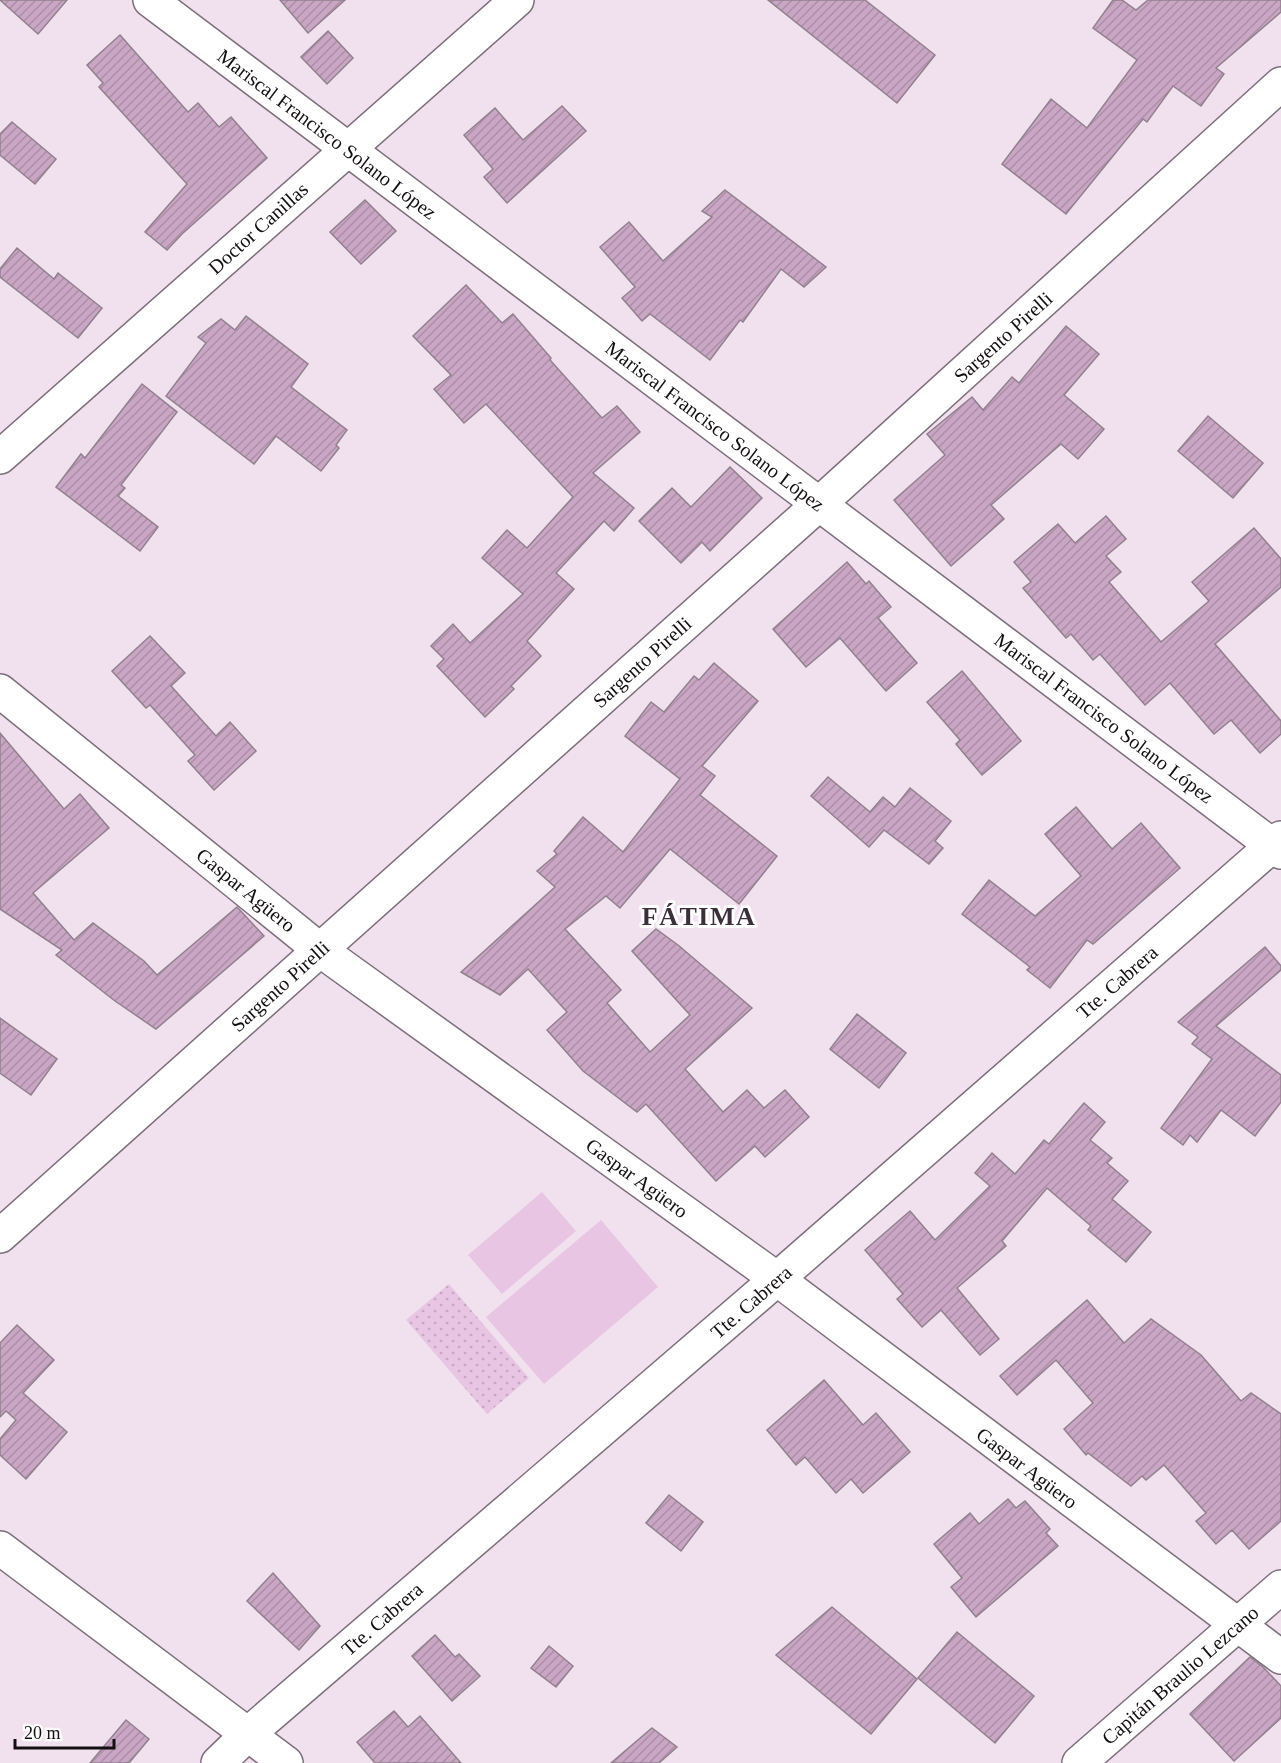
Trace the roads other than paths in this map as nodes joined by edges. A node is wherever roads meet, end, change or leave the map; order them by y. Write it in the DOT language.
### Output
graph roads {
  1 [pos="150,0"];
  2 [pos="517,0"];
  3 [pos="1281,84"];
  4 [pos="347,148"];
  5 [pos="0,457"];
  6 [pos="819,504"];
  7 [pos="0,691"];
  8 [pos="1278,845"];
  9 [pos="320,950"];
  10 [pos="0,1236"];
  11 [pos="777,1280"];
  12 [pos="0,1548"];
  13 [pos="1281,1587"];
  14 [pos="1236,1625"];
  15 [pos="1281,1658"];
  16 [pos="248,1734"];
  17 [pos="218,1763"];
  18 [pos="286,1763"];
  19 [pos="1079,1763"];
  1 -- 4 [label="street, Mariscal Francisco Solano López"];
  2 -- 4 [label="street, Doctor Canillas"];
  3 -- 6 [label="street, Sargento Pirelli"];
  4 -- 5 [label="street, Doctor Canillas"];
  4 -- 6 [label="street, Mariscal Francisco Solano López"];
  6 -- 8 [label="street, Mariscal Francisco Solano López"];
  6 -- 9 [label="street, Sargento Pirelli"];
  7 -- 9 [label="street, Gaspar Agüero"];
  8 -- 11 [label="street, Tte. Cabrera"];
  9 -- 10 [label="street, Sargento Pirelli"];
  9 -- 11 [label="street, Gaspar Agüero"];
  11 -- 14 [label="street, Gaspar Agüero"];
  11 -- 16 [label="street, Tte. Cabrera"];
  12 -- 16 [label="street"];
  13 -- 14 [label="street, Capitán Braulio Lezcano"];
  14 -- 15 [label="street, Gaspar Agüero"];
  14 -- 19 [label="street, Capitán Braulio Lezcano"];
  16 -- 17 [label="street, Tte. Cabrera"];
  16 -- 18 [label="street"];
}
